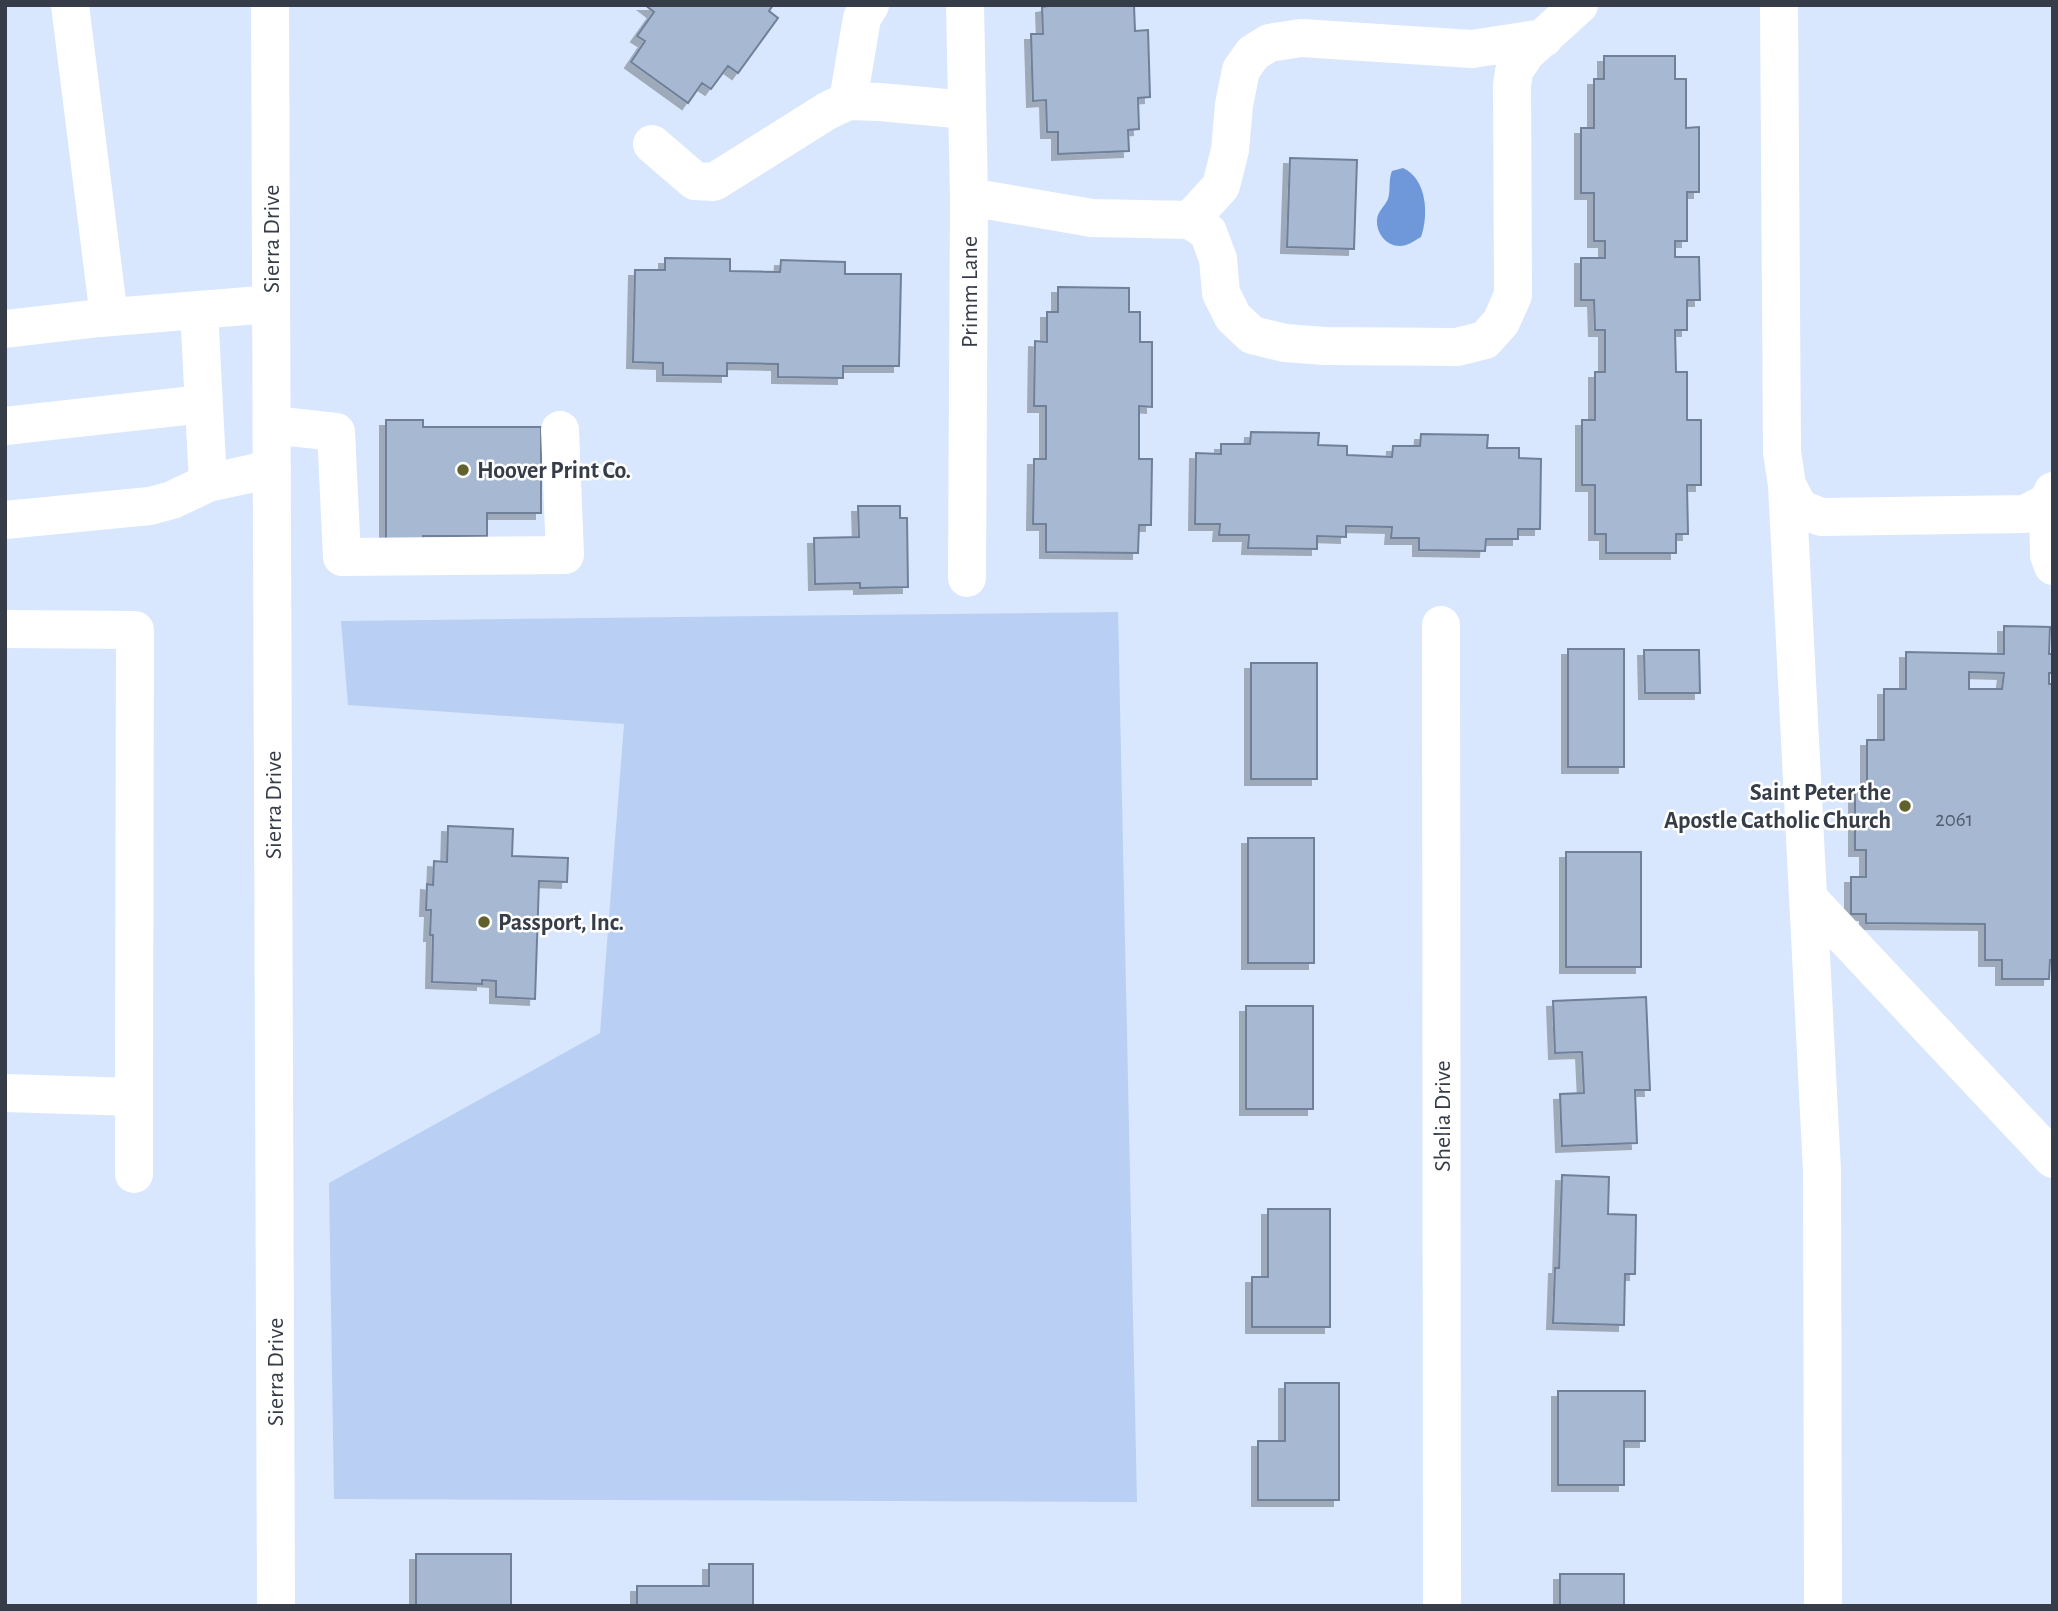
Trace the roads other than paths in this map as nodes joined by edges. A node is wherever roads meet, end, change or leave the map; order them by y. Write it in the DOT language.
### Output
graph roads {
  1 [pos="70,5"];
  2 [pos="270,5"];
  3 [pos="870,5"];
  4 [pos="965,5"];
  5 [pos="1579,5"];
  6 [pos="1779,5"];
  7 [pos="1544,37"];
  8 [pos="848,101"];
  9 [pos="967,110"];
  10 [pos="652,144"];
  11 [pos="969,197"];
  12 [pos="1190,220"];
  13 [pos="271,304"];
  14 [pos="199,310"];
  15 [pos="109,317"];
  16 [pos="5,329"];
  17 [pos="204,404"];
  18 [pos="272,425"];
  19 [pos="5,426"];
  20 [pos="559,430"];
  21 [pos="272,469"];
  22 [pos="208,483"];
  23 [pos="1787,485"];
  24 [pos="2051,499"];
  25 [pos="5,520"];
  26 [pos="2053,566"];
  27 [pos="967,578"];
  28 [pos="1441,625"];
  29 [pos="5,629"];
  30 [pos="1809,899"];
  31 [pos="5,1093"];
  32 [pos="134,1097"];
  33 [pos="2053,1159"];
  34 [pos="134,1174"];
  35 [pos="276,1606"];
  36 [pos="1442,1606"];
  37 [pos="1823,1606"];
  1 -- 15 [label="street"];
  2 -- 13 [label="street, Sierra Drive"];
  3 -- 8 [label="street"];
  4 -- 9 [label="street, Primm Lane"];
  5 -- 7 [label="street"];
  6 -- 23 [label="street"];
  7 -- 12 [label="street"];
  7 -- 12 [label="street"];
  8 -- 9 [label="street"];
  8 -- 10 [label="street"];
  9 -- 11 [label="street, Primm Lane"];
  11 -- 12 [label="street"];
  11 -- 27 [label="street, Primm Lane"];
  13 -- 14 [label="street"];
  13 -- 18 [label="street, Sierra Drive"];
  14 -- 15 [label="street"];
  14 -- 17 [label="street"];
  15 -- 16 [label="street"];
  17 -- 19 [label="street"];
  17 -- 22 [label="street"];
  18 -- 20 [label="street"];
  18 -- 21 [label="street, Sierra Drive"];
  21 -- 22 [label="street"];
  21 -- 35 [label="street, Sierra Drive"];
  22 -- 25 [label="street"];
  23 -- 24 [label="street"];
  23 -- 30 [label="street"];
  24 -- 26 [label="street"];
  28 -- 36 [label="street, Shelia Drive"];
  29 -- 32 [label="street"];
  30 -- 33 [label="street"];
  30 -- 37 [label="street"];
  31 -- 32 [label="street"];
  32 -- 34 [label="street"];
}
